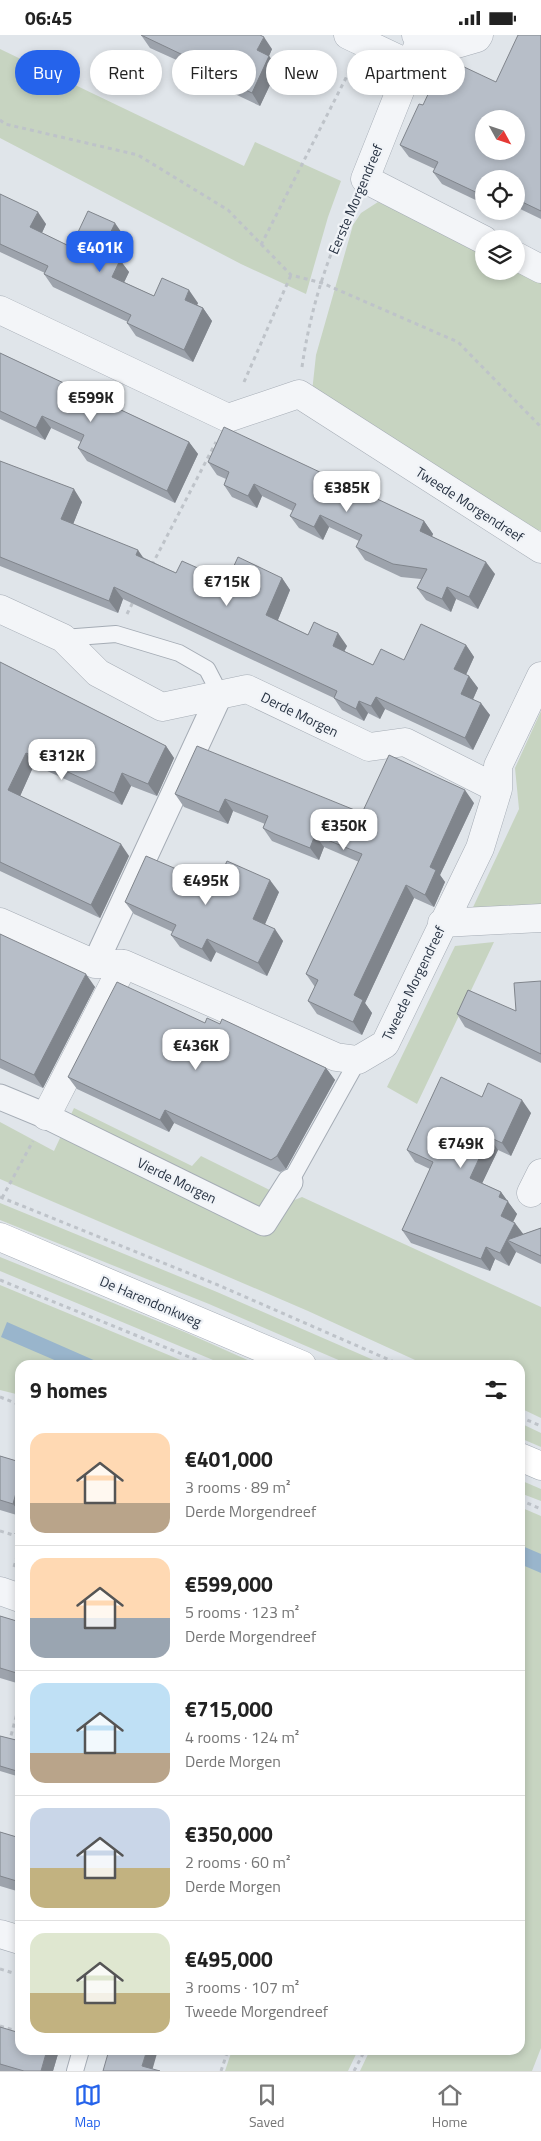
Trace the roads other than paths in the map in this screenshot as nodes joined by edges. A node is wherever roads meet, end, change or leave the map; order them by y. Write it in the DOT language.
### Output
graph roads {
  1 [pos="479,35"];
  2 [pos="418,36"];
  3 [pos="360,38"];
  4 [pos="383,50"];
  5 [pos="415,50"];
  6 [pos="399,95"];
  7 [pos="475,235"];
  8 [pos="525,261"];
  9 [pos="541,269"];
  10 [pos="0,310"];
  11 [pos="541,549"];
  12 [pos="0,609"];
  13 [pos="63,638"];
  14 [pos="541,676"];
  15 [pos="220,694"];
  16 [pos="498,789"];
  17 [pos="541,918"];
  18 [pos="0,922"];
  19 [pos="442,923"];
  20 [pos="95,964"];
  21 [pos="124,964"];
  22 [pos="358,1060"];
  23 [pos="0,1097"];
  24 [pos="46,1116"];
  25 [pos="290,1181"];
  26 [pos="0,1237"];
  27 [pos="290,1360"];
  28 [pos="525,1459"];
  29 [pos="541,1466"];
  30 [pos="0,1591"];
  31 [pos="15,1596"];
  32 [pos="0,1934"];
  33 [pos="15,1938"];
  34 [pos="80,2055"];
  35 [pos="75,2071"];
  1 -- 2 [label="street, Eerste Morgendreef"];
  2 -- 5 [label="street, Eerste Morgendreef"];
  3 -- 4 [label="street"];
  6 -- 7 [label="street, Eerste Morgendreef"];
  8 -- 9 [label="street"];
  10 -- 11 [label="street, Tweede Morgendreef"];
  12 -- 13 [label="street, Derde Morgen"];
  13 -- 15 [label="lane"];
  13 -- 15 [label="street, Derde Morgen"];
  14 -- 16 [label="street, Tweede Morgendreef"];
  15 -- 16 [label="street, Derde Morgen"];
  15 -- 20 [label="street"];
  16 -- 19 [label="street, Tweede Morgendreef"];
  17 -- 19 [label="street"];
  18 -- 20 [label="street"];
  19 -- 22 [label="street, Tweede Morgendreef"];
  20 -- 21 [label="street"];
  21 -- 22 [label="street"];
  21 -- 24 [label="street"];
  22 -- 25 [label="lane"];
  23 -- 24 [label="street, Vierde Morgen"];
  24 -- 25 [label="street, Vierde Morgen"];
  26 -- 27 [label="main road, De Harendonkweg"];
  28 -- 29 [label="main road"];
  30 -- 31 [label="street"];
  32 -- 33 [label="street"];
  34 -- 35 [label="lane"];
}
